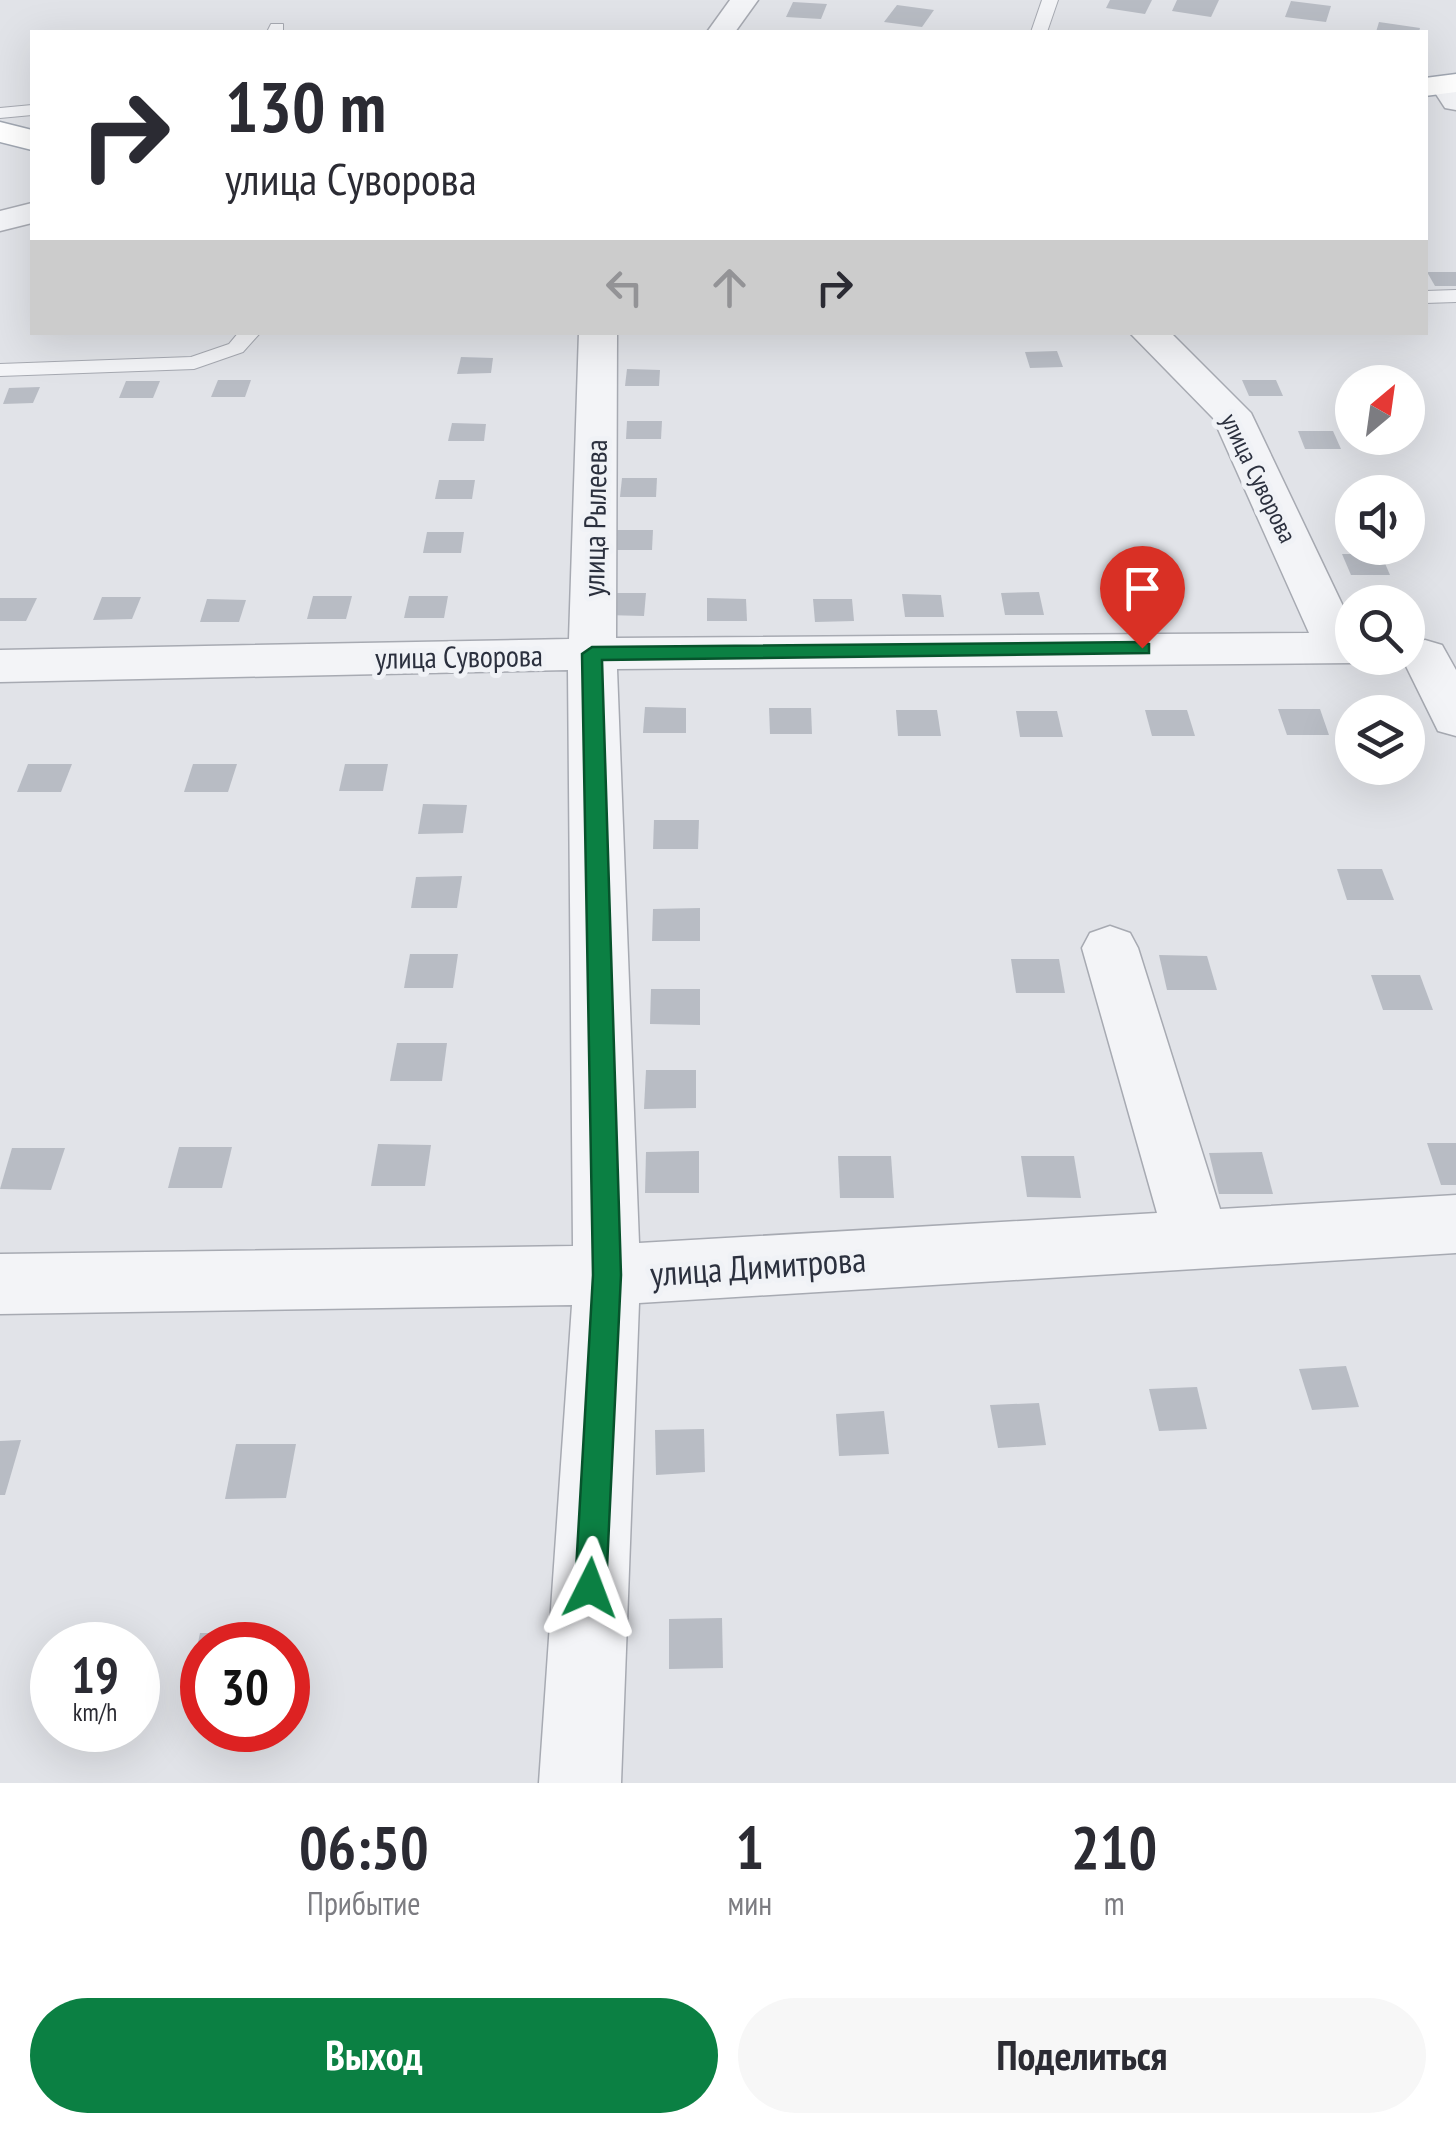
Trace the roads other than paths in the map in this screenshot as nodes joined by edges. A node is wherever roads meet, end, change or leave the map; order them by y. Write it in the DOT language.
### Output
graph roads {
  1 [pos="744,0"];
  2 [pos="1050,0"];
  3 [pos="722,30"];
  4 [pos="1040,30"];
  5 [pos="30,110"];
  6 [pos="0,113"];
  7 [pos="0,132"];
  8 [pos="30,140"];
  9 [pos="30,214"];
  10 [pos="0,221"];
  11 [pos="1456,296"];
  12 [pos="1428,297"];
  13 [pos="249,335"];
  14 [pos="598,335"];
  15 [pos="1151,335"];
  16 [pos="0,370"];
  17 [pos="1335,625"];
  18 [pos="1335,647"];
  19 [pos="592,654"];
  20 [pos="1430,654"];
  21 [pos="0,666"];
  22 [pos="1456,719"];
  23 [pos="1110,948"];
  24 [pos="1456,1224"];
  25 [pos="1198,1238"];
  26 [pos="607,1275"];
  27 [pos="0,1284"];
  28 [pos="580,1783"];
  1 -- 3 [label="street"];
  2 -- 4 [label="lane"];
  5 -- 6 [label="lane"];
  7 -- 8 [label="main road"];
  9 -- 10 [label="street"];
  11 -- 12 [label="lane"];
  13 -- 16 [label="lane"];
  14 -- 19 [label="street, улица Рылеева"];
  15 -- 17 [label="street, улица Суворова"];
  18 -- 19 [label="street, улица Суворова"];
  19 -- 21 [label="street, улица Суворова"];
  19 -- 26 [label="street, улица Рылеева"];
  20 -- 22 [label="street"];
  23 -- 25 [label="street"];
  24 -- 25 [label="street, улица Димитрова"];
  25 -- 26 [label="street, улица Димитрова"];
  26 -- 27 [label="street, улица Димитрова"];
  26 -- 28 [label="street, улица Рылеева"];
}
